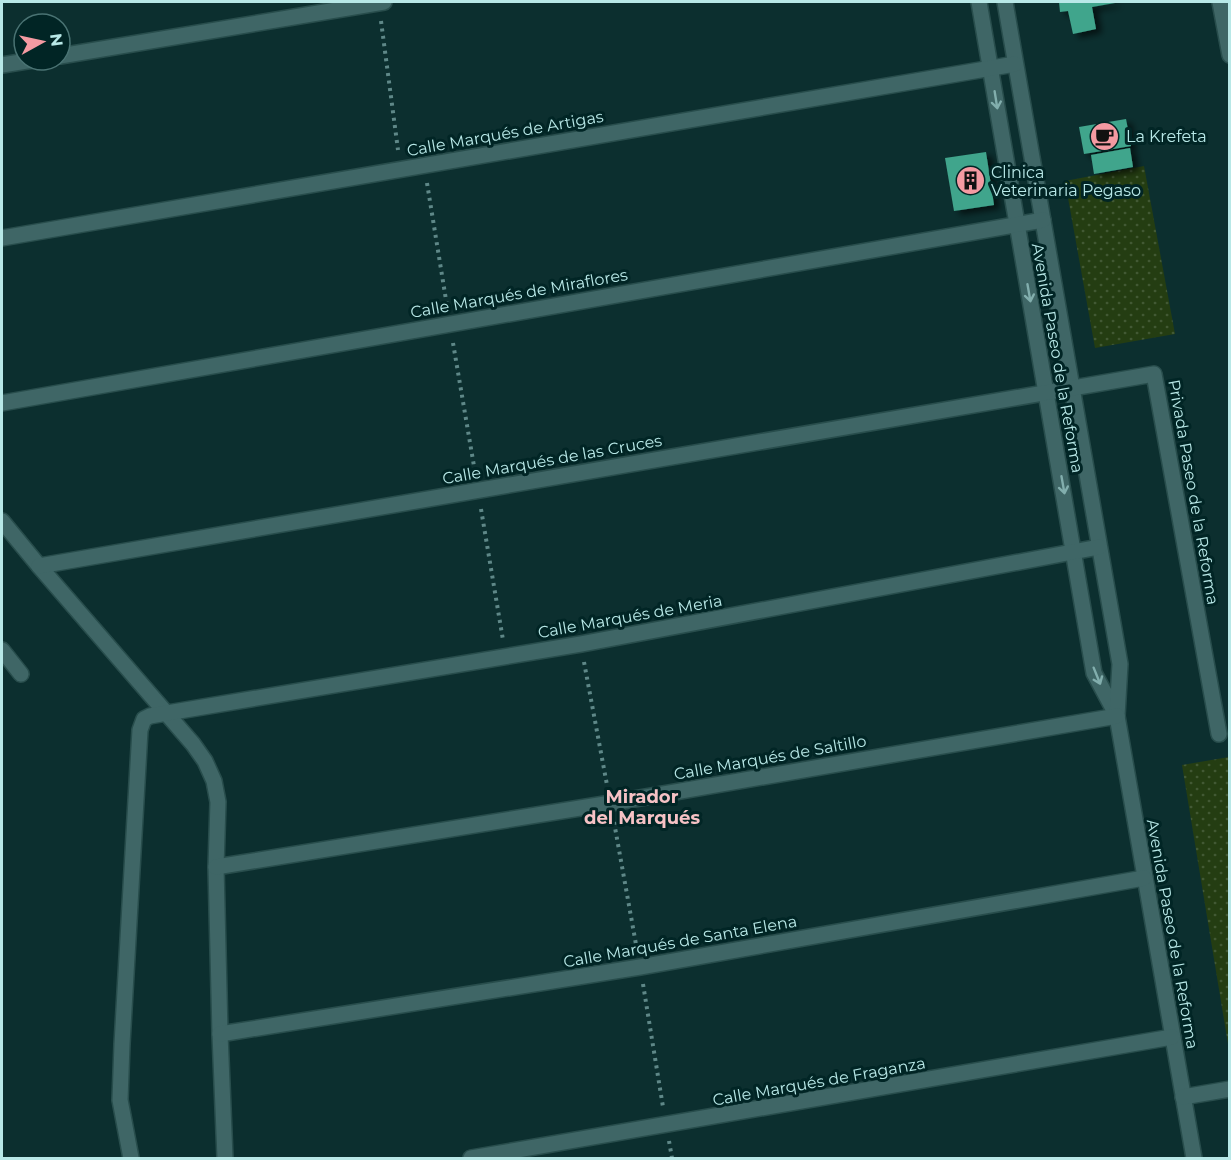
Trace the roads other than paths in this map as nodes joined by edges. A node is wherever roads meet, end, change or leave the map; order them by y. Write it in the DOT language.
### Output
graph roads {
  1 [pos="381,2"];
  2 [pos="979,2"];
  3 [pos="1005,2"];
  4 [pos="1220,2"];
  5 [pos="72,54"];
  6 [pos="1230,55"];
  7 [pos="1016,64"];
  8 [pos="991,68"];
  9 [pos="1042,220"];
  10 [pos="1016,224"];
  11 [pos="2,238"];
  12 [pos="1072,388"];
  13 [pos="1047,392"];
  14 [pos="2,403"];
  15 [pos="2,521"];
  16 [pos="1099,547"];
  17 [pos="1074,552"];
  18 [pos="39,566"];
  19 [pos="2,650"];
  20 [pos="21,674"];
  21 [pos="167,713"];
  22 [pos="1117,716"];
  23 [pos="1219,734"];
  24 [pos="216,867"];
  25 [pos="1144,878"];
  26 [pos="220,1034"];
  27 [pos="1172,1037"];
  28 [pos="1230,1089"];
  29 [pos="1183,1097"];
  30 [pos="131,1158"];
  31 [pos="225,1158"];
  32 [pos="471,1158"];
  33 [pos="1194,1158"];
  1 -- 5 [label="street"];
  2 -- 8 [label="street, Avenida Paseo de la Reforma"];
  3 -- 7 [label="street, Avenida Paseo de la Reforma"];
  4 -- 6 [label="street"];
  7 -- 8 [label="street, Calle Marqués de Artigas"];
  7 -- 9 [label="street, Avenida Paseo de la Reforma"];
  8 -- 10 [label="street, Avenida Paseo de la Reforma, one-way"];
  8 -- 11 [label="street, Calle Marqués de Artigas"];
  9 -- 10 [label="street, Calle Marqués de Miraflores"];
  9 -- 12 [label="street, Avenida Paseo de la Reforma"];
  10 -- 13 [label="street, Avenida Paseo de la Reforma, one-way"];
  10 -- 14 [label="street, Calle Marqués de Miraflores"];
  12 -- 13 [label="street, Calle Marqués de las Cruces"];
  12 -- 16 [label="street, Avenida Paseo de la Reforma"];
  12 -- 23 [label="street, Privada Paseo de la Reforma"];
  13 -- 17 [label="street, Avenida Paseo de la Reforma, one-way"];
  13 -- 18 [label="street, Calle Marqués de las Cruces"];
  15 -- 18 [label="street"];
  16 -- 17 [label="street, Calle Marqués de Meria"];
  16 -- 22 [label="street, Avenida Paseo de la Reforma"];
  17 -- 21 [label="street, Calle Marqués de Meria"];
  17 -- 22 [label="street, Avenida Paseo de la Reforma, one-way"];
  18 -- 21 [label="street"];
  19 -- 20 [label="street"];
  21 -- 24 [label="street"];
  21 -- 30 [label="street, Calle Marqués de Meria"];
  22 -- 24 [label="street, Calle Marqués de Saltillo"];
  22 -- 25 [label="street, Avenida Paseo de la Reforma"];
  24 -- 26 [label="street"];
  25 -- 26 [label="street, Calle Marqués de Santa Elena"];
  25 -- 27 [label="street, Avenida Paseo de la Reforma"];
  26 -- 31 [label="street"];
  27 -- 29 [label="street, Avenida Paseo de la Reforma"];
  27 -- 32 [label="street, Calle Marqués de Fraganza"];
  28 -- 29 [label="street"];
  29 -- 33 [label="street, Avenida Paseo de la Reforma"];
}
